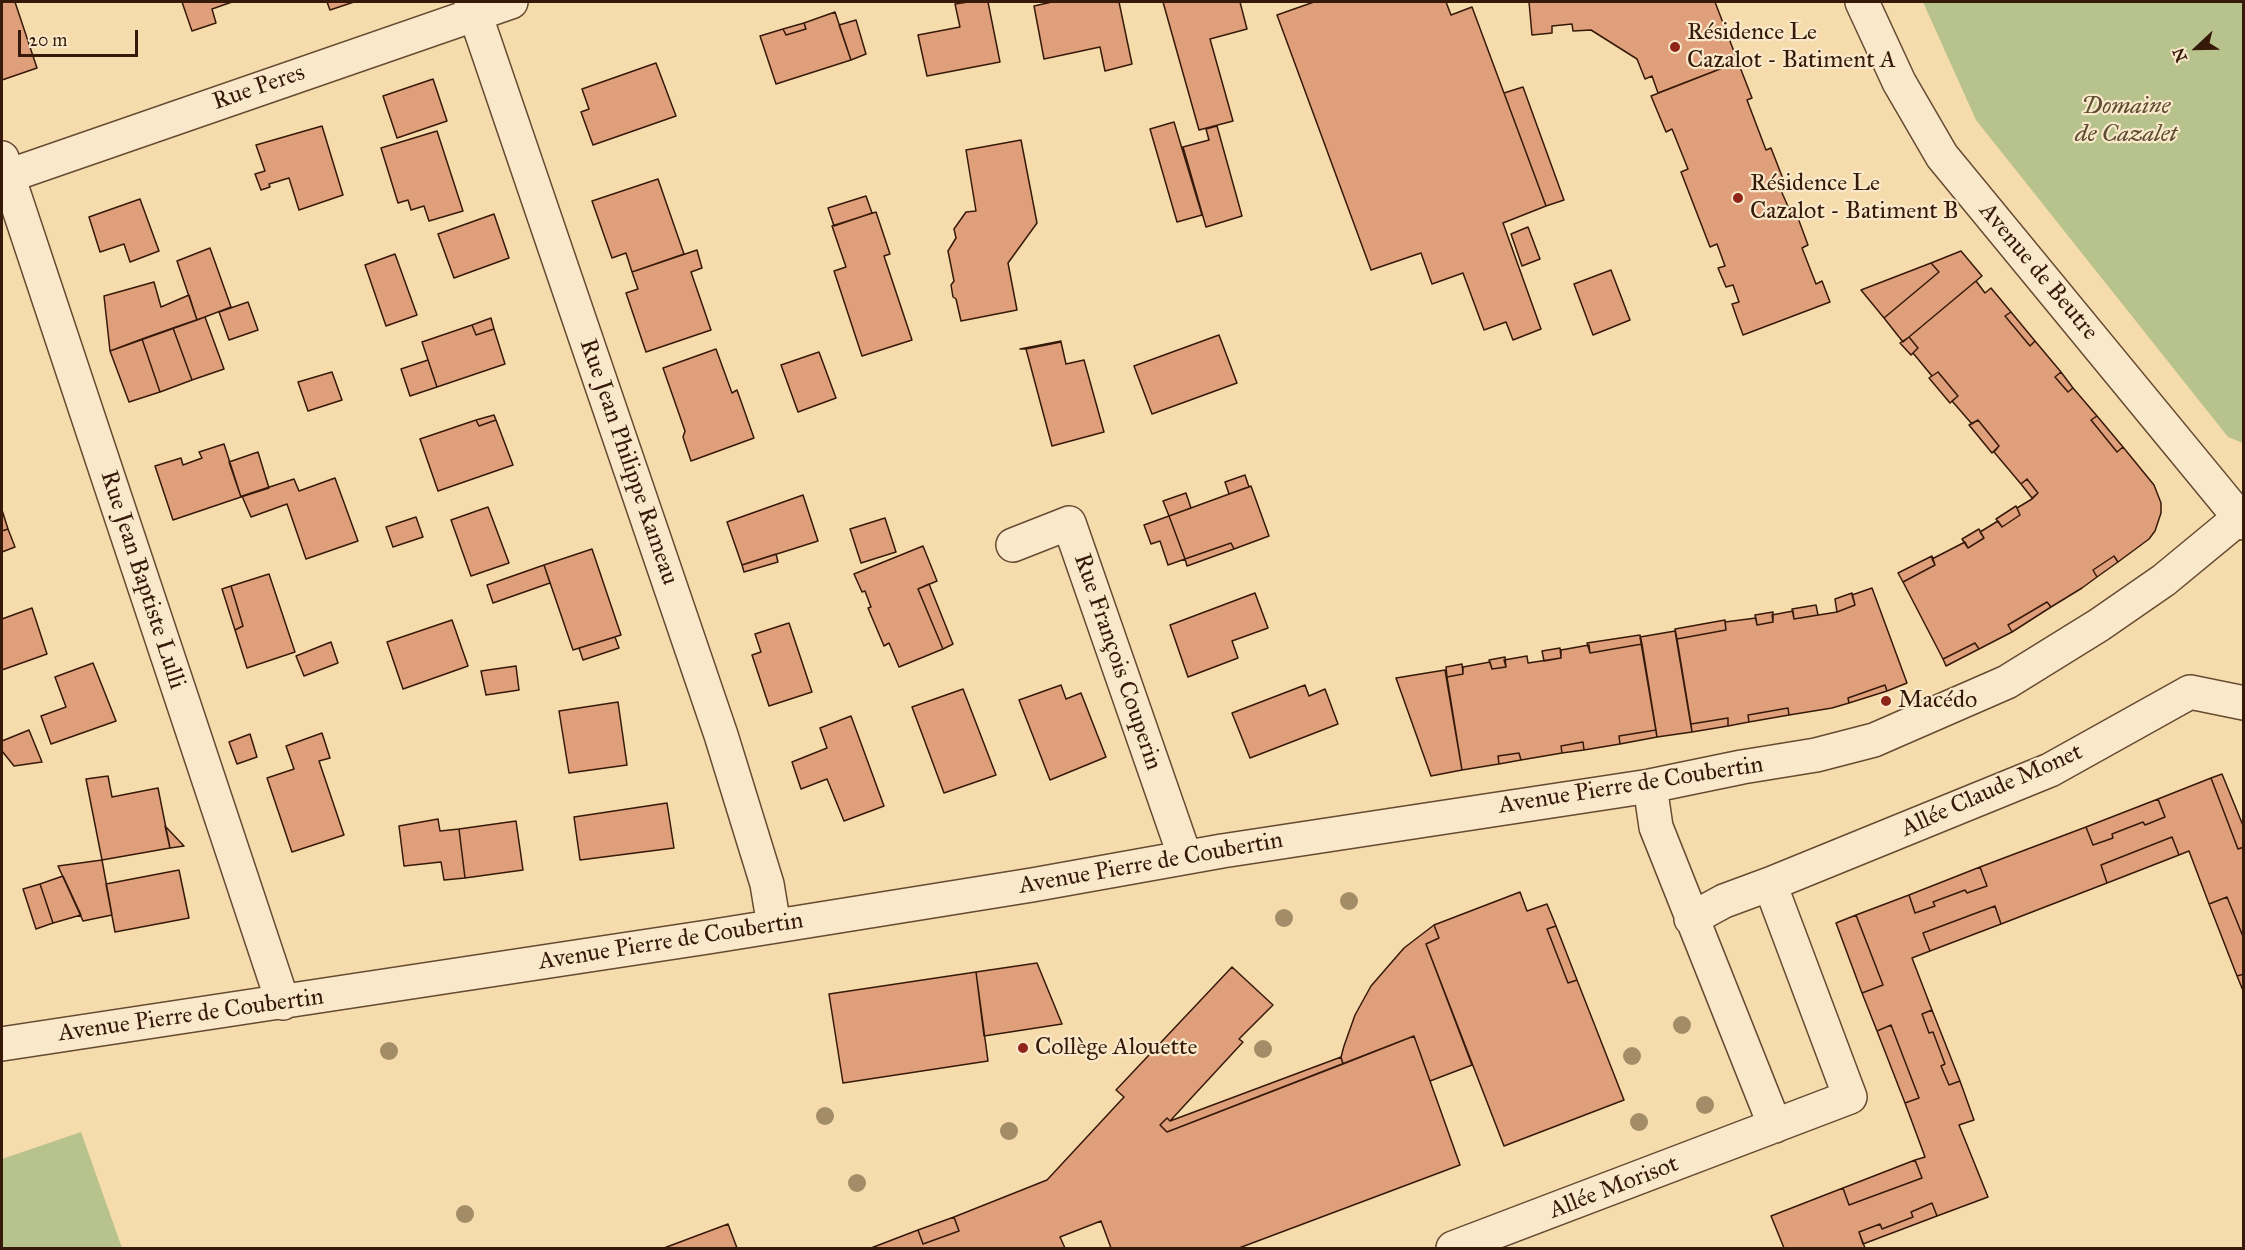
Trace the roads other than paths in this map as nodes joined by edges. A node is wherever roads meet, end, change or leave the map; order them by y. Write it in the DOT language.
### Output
graph roads {
  1 [pos="511,2"];
  2 [pos="1862,2"];
  3 [pos="473,7"];
  4 [pos="5,167"];
  5 [pos="2241,521"];
  6 [pos="1014,545"];
  7 [pos="2244,703"];
  8 [pos="1650,786"];
  9 [pos="1185,857"];
  10 [pos="1770,884"];
  11 [pos="1691,919"];
  12 [pos="774,926"];
  13 [pos="283,1003"];
  14 [pos="2,1044"];
  15 [pos="1775,1126"];
  16 [pos="1453,1248"];
  1 -- 3 [label="street, Rue Peres"];
  2 -- 5 [label="street, Avenue de Beutre"];
  3 -- 4 [label="street, Rue Peres"];
  3 -- 12 [label="street, Rue Jean Philippe Rameau"];
  4 -- 13 [label="street, Rue Jean Baptiste Lulli"];
  5 -- 8 [label="street, Avenue Pierre de Coubertin"];
  6 -- 9 [label="street, Rue François Couperin"];
  7 -- 10 [label="street, Allée Claude Monet"];
  8 -- 9 [label="street, Avenue Pierre de Coubertin"];
  8 -- 11 [label="street"];
  9 -- 12 [label="street, Avenue Pierre de Coubertin"];
  10 -- 11 [label="street, Allée Claude Monet"];
  10 -- 15 [label="street, Allée Morisot"];
  11 -- 15 [label="street"];
  12 -- 13 [label="street, Avenue Pierre de Coubertin"];
  13 -- 14 [label="street, Avenue Pierre de Coubertin"];
  15 -- 16 [label="street, Allée Morisot"];
}
